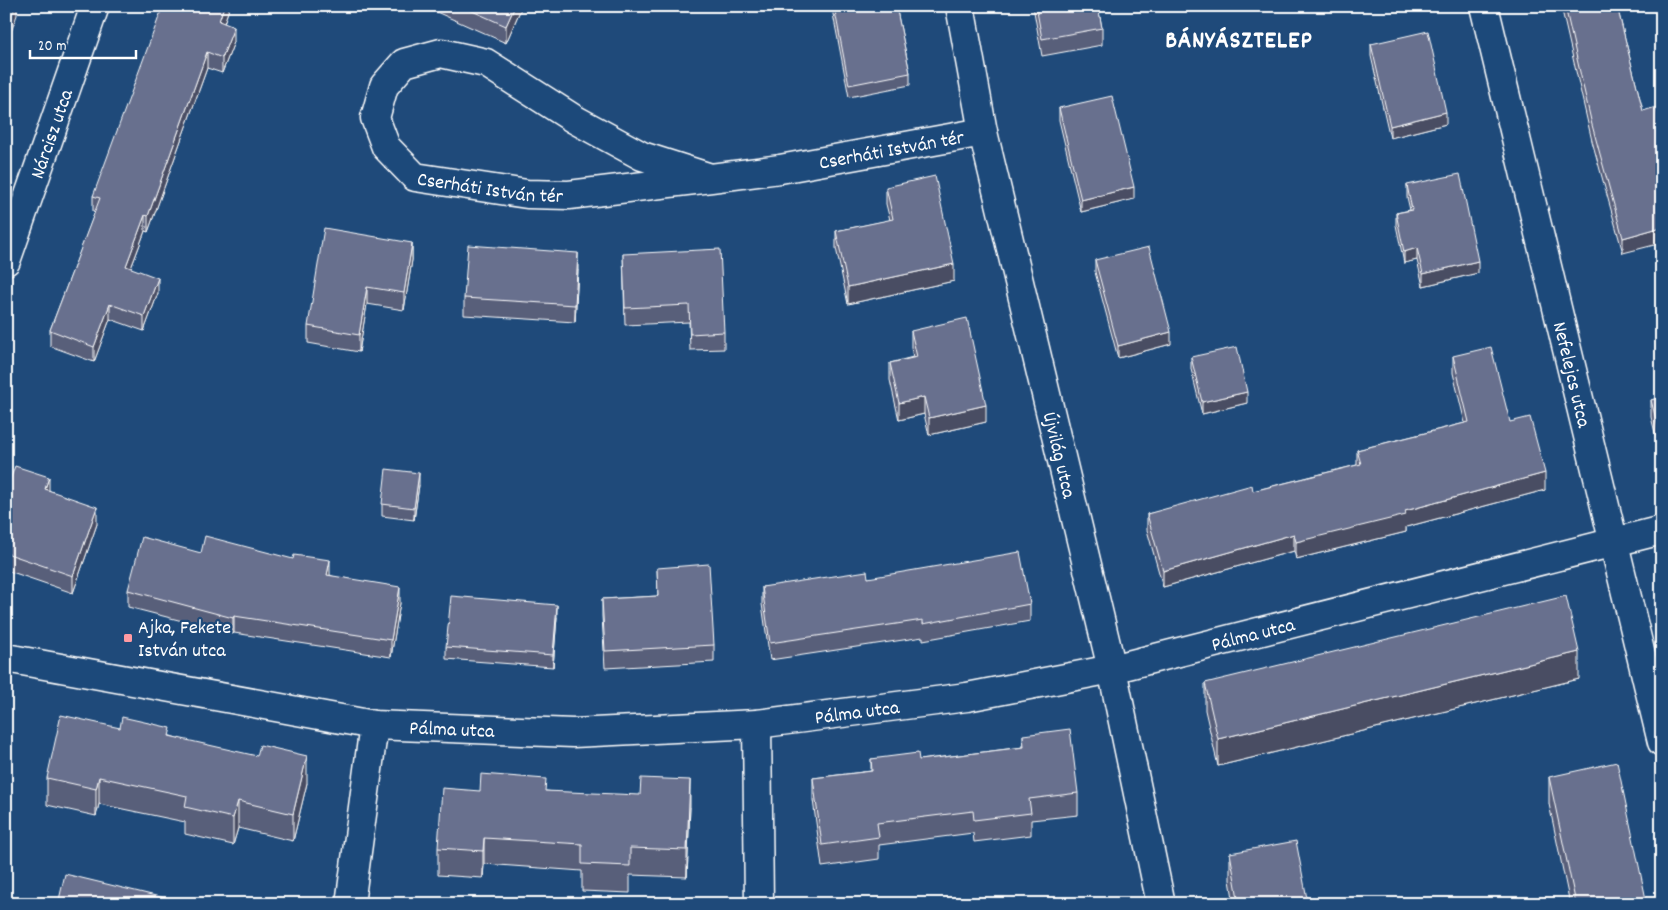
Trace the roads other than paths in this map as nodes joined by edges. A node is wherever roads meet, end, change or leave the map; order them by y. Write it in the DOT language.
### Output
graph roads {
  1 [pos="95,6"];
  2 [pos="960,6"];
  3 [pos="1484,6"];
  4 [pos="983,132"];
  5 [pos="711,178"];
  6 [pos="6,261"];
  7 [pos="1662,530"];
  8 [pos="1614,541"];
  9 [pos="6,658"];
  10 [pos="36,665"];
  11 [pos="1112,669"];
  12 [pos="6,679"];
  13 [pos="757,724"];
  14 [pos="374,725"];
  15 [pos="1662,742"];
  16 [pos="350,904"];
  17 [pos="759,904"];
  18 [pos="1161,904"];
  1 -- 6 [label="street, Nárcisz utca"];
  2 -- 4 [label="street, Újvilág utca"];
  3 -- 8 [label="street, Nefelejcs utca"];
  4 -- 5 [label="street, Cserháti István tér"];
  4 -- 11 [label="street, Újvilág utca"];
  5 -- 5 [label="street, Cserháti István tér"];
  7 -- 8 [label="street, Pálma utca"];
  8 -- 11 [label="street, Pálma utca"];
  8 -- 15 [label="street, Nefelejcs utca"];
  9 -- 10 [label="street, Pálma utca"];
  10 -- 12 [label="street"];
  10 -- 14 [label="street, Pálma utca"];
  11 -- 13 [label="street, Pálma utca"];
  11 -- 18 [label="street, Újvilág utca"];
  13 -- 14 [label="street, Pálma utca"];
  13 -- 17 [label="street"];
  14 -- 16 [label="street"];
}
